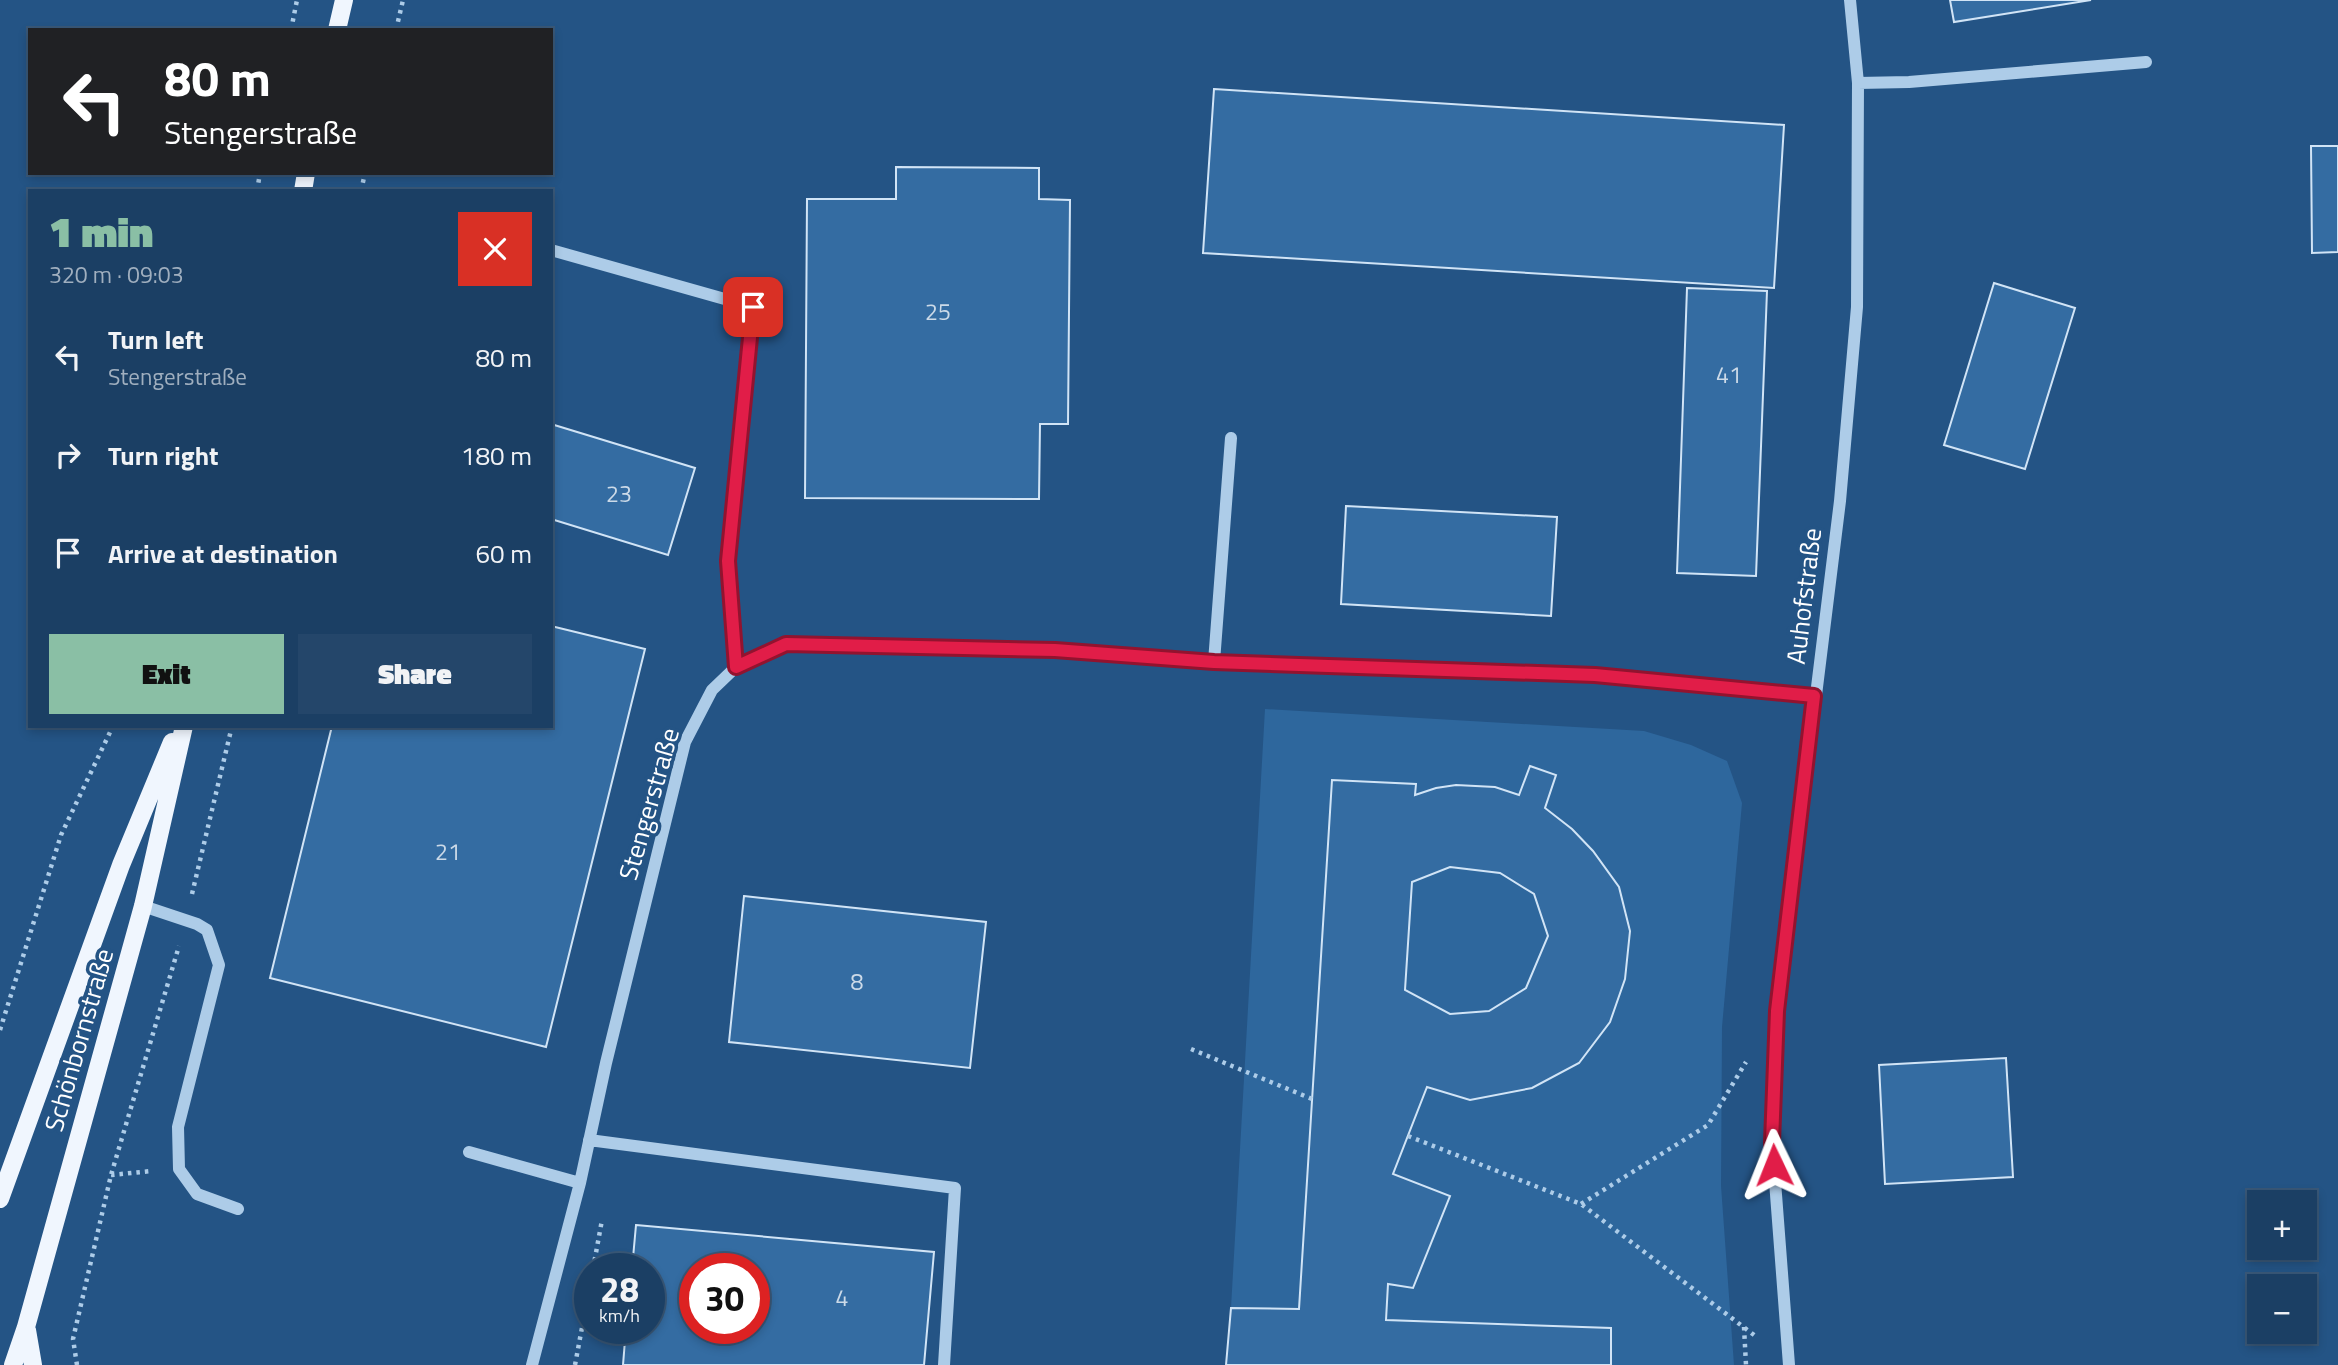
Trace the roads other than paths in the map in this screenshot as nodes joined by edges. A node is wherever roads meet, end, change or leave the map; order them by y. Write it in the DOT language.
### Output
graph roads {
  1 [pos="344,0"];
  2 [pos="1850,0"];
  3 [pos="337,28"];
  4 [pos="2146,62"];
  5 [pos="1858,83"];
  6 [pos="553,251"];
  7 [pos="1231,438"];
  8 [pos="1214,662"];
  9 [pos="736,667"];
  10 [pos="1814,696"];
  11 [pos="178,728"];
  12 [pos="184,728"];
  13 [pos="143,906"];
  14 [pos="589,1140"];
  15 [pos="469,1152"];
  16 [pos="580,1183"];
  17 [pos="0,1199"];
  18 [pos="238,1209"];
  19 [pos="26,1327"];
  20 [pos="1789,1363"];
  21 [pos="13,1365"];
  22 [pos="33,1365"];
  23 [pos="532,1365"];
  24 [pos="944,1365"];
  1 -- 3 [label="main road"];
  2 -- 5 [label="street, Auhofstraße"];
  4 -- 5 [label="street"];
  5 -- 10 [label="street, Auhofstraße"];
  6 -- 9 [label="street"];
  7 -- 8 [label="street"];
  8 -- 9 [label="street, Stengerstraße"];
  8 -- 10 [label="street, Stengerstraße"];
  9 -- 14 [label="street, Stengerstraße"];
  10 -- 20 [label="street, Auhofstraße"];
  11 -- 17 [label="main road, Schönbornstraße"];
  12 -- 13 [label="main road, Schönbornstraße"];
  13 -- 18 [label="street"];
  13 -- 19 [label="main road, Schönbornstraße"];
  14 -- 16 [label="street, Stengerstraße"];
  14 -- 24 [label="street"];
  15 -- 16 [label="street"];
  16 -- 23 [label="street, Stengerstraße"];
  19 -- 21 [label="main road, Schönbornstraße"];
  19 -- 22 [label="main road"];
}
